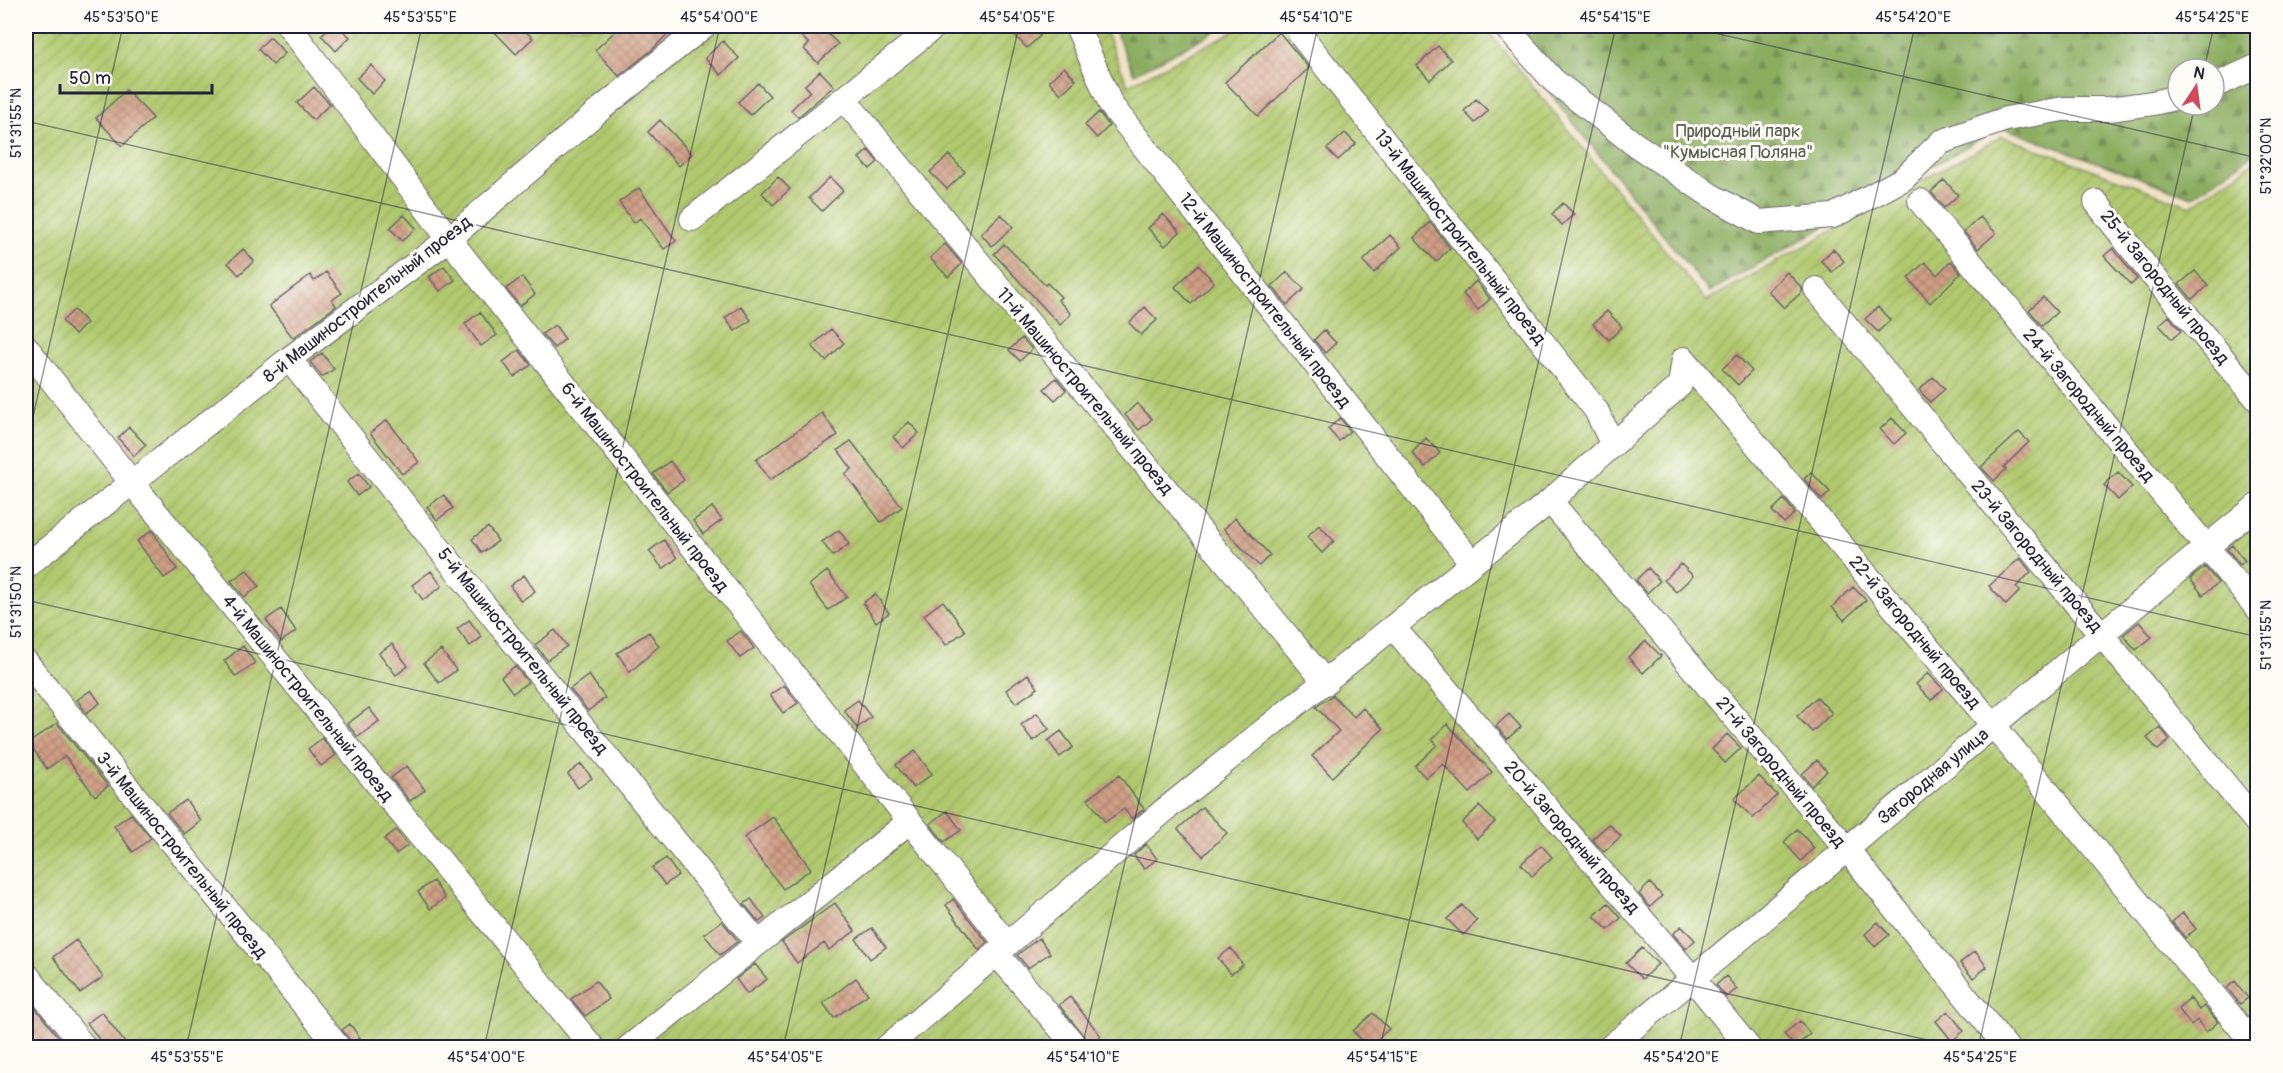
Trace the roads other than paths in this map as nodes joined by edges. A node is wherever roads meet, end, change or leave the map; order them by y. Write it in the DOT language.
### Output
graph roads {
  1 [pos="289,26"];
  2 [pos="704,26"];
  3 [pos="935,26"];
  4 [pos="1077,26"];
  5 [pos="1505,26"];
  6 [pos="1300,34"];
  7 [pos="2258,66"];
  8 [pos="2226,81"];
  9 [pos="844,99"];
  10 [pos="2166,100"];
  11 [pos="1920,201"];
  12 [pos="2096,202"];
  13 [pos="692,219"];
  14 [pos="448,239"];
  15 [pos="1816,289"];
  16 [pos="26,347"];
  17 [pos="289,359"];
  18 [pos="2258,400"];
  19 [pos="1613,445"];
  20 [pos="132,483"];
  21 [pos="1550,501"];
  22 [pos="2258,505"];
  23 [pos="2206,546"];
  24 [pos="1473,563"];
  25 [pos="26,566"];
  26 [pos="2258,609"];
  27 [pos="1393,627"];
  28 [pos="2100,633"];
  29 [pos="26,662"];
  30 [pos="1326,682"];
  31 [pos="1994,726"];
  32 [pos="910,821"];
  33 [pos="2258,824"];
  34 [pos="1846,849"];
  35 [pos="758,943"];
  36 [pos="1001,949"];
  37 [pos="26,974"];
  38 [pos="1693,979"];
  39 [pos="85,1047"];
  40 [pos="339,1047"];
  41 [pos="593,1047"];
  42 [pos="628,1047"];
  43 [pos="886,1047"];
  44 [pos="1077,1047"];
  45 [pos="1609,1047"];
  46 [pos="1749,1047"];
  47 [pos="2007,1047"];
  48 [pos="2257,1047"];
  1 -- 14 [label="street, 6-й Машиностроительный проезд"];
  2 -- 14 [label="street, 8-й Машиностроительный проезд"];
  3 -- 9 [label="street"];
  4 -- 24 [label="street, 12-й Машиностроительный проезд"];
  5 -- 10 [label="street"];
  6 -- 19 [label="street, 13-й Машиностроительный проезд"];
  7 -- 8 [label="street"];
  9 -- 13 [label="street"];
  9 -- 30 [label="street, 11-й Машиностроительный проезд"];
  11 -- 23 [label="street, 24-й Загородный проезд"];
  12 -- 18 [label="street, 25-й Загородный проезд"];
  14 -- 17 [label="street, 8-й Машиностроительный проезд"];
  14 -- 32 [label="street, 6-й Машиностроительный проезд"];
  15 -- 28 [label="street, 23-й Загородный проезд"];
  16 -- 20 [label="street, 4-й Машиностроительный проезд"];
  17 -- 20 [label="street, 8-й Машиностроительный проезд"];
  17 -- 35 [label="street, 5-й Машиностроительный проезд"];
  19 -- 21 [label="street"];
  19 -- 31 [label="street, 22-й Загородный проезд"];
  20 -- 25 [label="street, 8-й Машиностроительный проезд"];
  20 -- 41 [label="street, 4-й Машиностроительный проезд"];
  21 -- 24 [label="street"];
  21 -- 34 [label="street, 21-й Загородный проезд"];
  22 -- 23 [label="street, Загородная улица"];
  23 -- 26 [label="street, 24-й Загородный проезд"];
  23 -- 28 [label="street, Загородная улица"];
  24 -- 27 [label="street"];
  27 -- 30 [label="street"];
  27 -- 38 [label="street, 20-й Загородный проезд"];
  28 -- 31 [label="street, Загородная улица"];
  28 -- 33 [label="street, 23-й Загородный проезд"];
  29 -- 40 [label="street, 3-й Машиностроительный проезд"];
  30 -- 36 [label="street"];
  31 -- 34 [label="street, Загородная улица"];
  31 -- 48 [label="street, 22-й Загородный проезд"];
  32 -- 35 [label="street"];
  32 -- 36 [label="street, 6-й Машиностроительный проезд"];
  34 -- 38 [label="street, Загородная улица"];
  34 -- 47 [label="street, 21-й Загородный проезд"];
  35 -- 42 [label="street"];
  36 -- 43 [label="street"];
  36 -- 44 [label="street, 6-й Машиностроительный проезд"];
  37 -- 39 [label="street"];
  38 -- 45 [label="street, Загородная улица"];
  38 -- 46 [label="street, 20-й Загородный проезд"];
}
